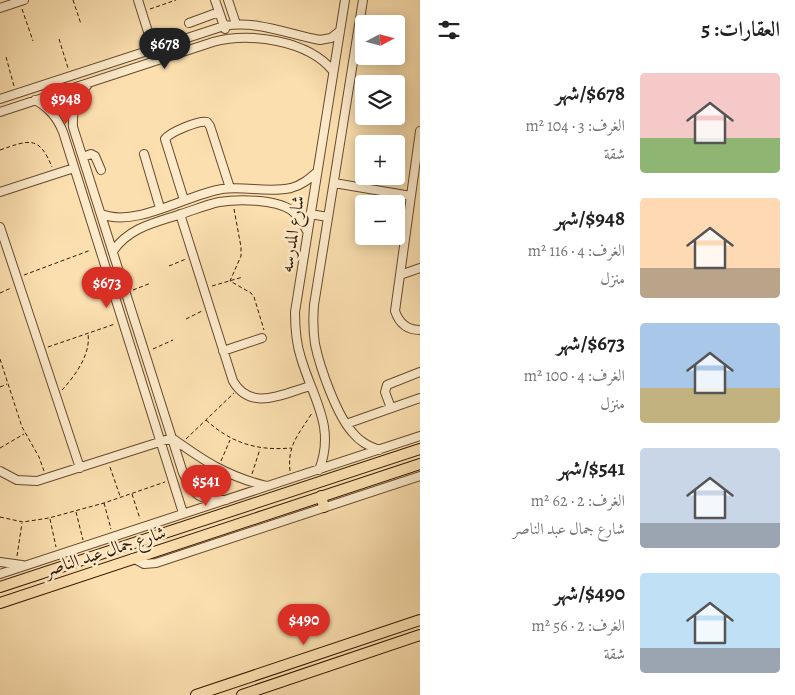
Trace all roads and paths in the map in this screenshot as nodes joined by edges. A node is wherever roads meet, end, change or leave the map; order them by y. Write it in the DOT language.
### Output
graph roads {
  1 [pos="73,0"];
  2 [pos="138,0"];
  3 [pos="176,0"];
  4 [pos="215,0"];
  5 [pos="228,0"];
  6 [pos="345,0"];
  7 [pos="363,0"];
  8 [pos="22,1"];
  9 [pos="0,8"];
  10 [pos="142,12"];
  11 [pos="219,12"];
  12 [pos="189,23"];
  13 [pos="81,24"];
  14 [pos="236,24"];
  15 [pos="224,26"];
  16 [pos="340,31"];
  17 [pos="228,38"];
  18 [pos="59,39"];
  19 [pos="33,41"];
  20 [pos="154,49"];
  21 [pos="6,57"];
  22 [pos="158,60"];
  23 [pos="333,70"];
  24 [pos="70,76"];
  25 [pos="89,83"];
  26 [pos="16,94"];
  27 [pos="0,99"];
  28 [pos="35,100"];
  29 [pos="0,112"];
  30 [pos="420,131"];
  31 [pos="76,136"];
  32 [pos="65,140"];
  33 [pos="0,150"];
  34 [pos="144,154"];
  35 [pos="83,157"];
  36 [pos="74,168"];
  37 [pos="100,170"];
  38 [pos="317,172"];
  39 [pos="55,174"];
  40 [pos="334,183"];
  41 [pos="230,188"];
  42 [pos="0,192"];
  43 [pos="411,196"];
  44 [pos="184,200"];
  45 [pos="232,200"];
  46 [pos="160,208"];
  47 [pos="101,214"];
  48 [pos="180,214"];
  49 [pos="310,214"];
  50 [pos="328,217"];
  51 [pos="0,227"];
  52 [pos="307,232"];
  53 [pos="99,247"];
  54 [pos="113,251"];
  55 [pos="193,256"];
  56 [pos="169,266"];
  57 [pos="420,268"];
  58 [pos="400,275"];
  59 [pos="243,277"];
  60 [pos="18,281"];
  61 [pos="230,281"];
  62 [pos="150,283"];
  63 [pos="204,288"];
  64 [pos="126,292"];
  65 [pos="0,293"];
  66 [pos="210,308"];
  67 [pos="186,319"];
  68 [pos="123,322"];
  69 [pos="420,330"];
  70 [pos="88,334"];
  71 [pos="262,338"];
  72 [pos="173,340"];
  73 [pos="41,350"];
  74 [pos="224,351"];
  75 [pos="145,353"];
  76 [pos="0,359"];
  77 [pos="420,372"];
  78 [pos="8,384"];
  79 [pos="329,387"];
  80 [pos="0,388"];
  81 [pos="238,389"];
  82 [pos="311,390"];
  83 [pos="56,396"];
  84 [pos="419,400"];
  85 [pos="317,404"];
  86 [pos="391,408"];
  87 [pos="206,420"];
  88 [pos="346,424"];
  89 [pos="25,434"];
  90 [pos="420,436"];
  91 [pos="172,438"];
  92 [pos="231,439"];
  93 [pos="161,442"];
  94 [pos="181,445"];
  95 [pos="0,448"];
  96 [pos="260,448"];
  97 [pos="291,448"];
  98 [pos="420,449"];
  99 [pos="379,450"];
  100 [pos="108,459"];
  101 [pos="420,464"];
  102 [pos="80,468"];
  103 [pos="218,469"];
  104 [pos="319,470"];
  105 [pos="0,471"];
  106 [pos="420,476"];
  107 [pos="47,479"];
  108 [pos="173,479"];
  109 [pos="291,479"];
  110 [pos="250,482"];
  111 [pos="269,486"];
  112 [pos="132,493"];
  113 [pos="321,496"];
  114 [pos="121,497"];
  115 [pos="226,500"];
  116 [pos="104,503"];
  117 [pos="324,507"];
  118 [pos="76,511"];
  119 [pos="184,513"];
  120 [pos="0,517"];
  121 [pos="49,518"];
  122 [pos="22,522"];
  123 [pos="142,527"];
  124 [pos="113,537"];
  125 [pos="85,546"];
  126 [pos="58,555"];
  127 [pos="133,558"];
  128 [pos="0,562"];
  129 [pos="16,564"];
  130 [pos="27,565"];
  131 [pos="59,568"];
  132 [pos="0,574"];
  133 [pos="68,580"];
  134 [pos="0,587"];
  135 [pos="0,603"];
  136 [pos="420,620"];
  137 [pos="420,635"];
  138 [pos="196,695"];
  139 [pos="242,695"];
  1 -- 13 [label="path"];
  2 -- 10 [label="street"];
  3 -- 10 [label="path"];
  4 -- 11 [label="street"];
  5 -- 14 [label="street"];
  6 -- 16 [label="street, شارع المدرسه"];
  7 -- 40 [label="street, شارع المدرسه"];
  8 -- 9 [label="street"];
  8 -- 19 [label="path"];
  10 -- 20 [label="street"];
  11 -- 12 [label="street"];
  11 -- 15 [label="street"];
  14 -- 15 [label="street"];
  14 -- 16 [label="street"];
  15 -- 17 [label="street"];
  15 -- 20 [label="street"];
  16 -- 23 [label="street, شارع المدرسه"];
  17 -- 22 [label="street"];
  17 -- 23 [label="street"];
  18 -- 24 [label="path"];
  20 -- 22 [label="street"];
  20 -- 24 [label="street"];
  21 -- 26 [label="path"];
  22 -- 25 [label="street"];
  23 -- 38 [label="street, شارع المدرسه"];
  24 -- 26 [label="street"];
  25 -- 28 [label="street"];
  25 -- 31 [label="street"];
  26 -- 27 [label="street"];
  28 -- 29 [label="street"];
  28 -- 32 [label="street"];
  30 -- 43 [label="street"];
  31 -- 32 [label="street"];
  31 -- 35 [label="street"];
  32 -- 36 [label="street"];
  33 -- 39 [label="path"];
  34 -- 46 [label="street"];
  35 -- 37 [label="street"];
  35 -- 47 [label="street"];
  36 -- 39 [label="street"];
  36 -- 53 [label="street"];
  38 -- 41 [label="street"];
  38 -- 49 [label="street, شارع المدرسه"];
  39 -- 42 [label="street"];
  40 -- 43 [label="street"];
  40 -- 50 [label="street, شارع المدرسه"];
  41 -- 44 [label="street"];
  41 -- 44 [label="street"];
  43 -- 58 [label="street"];
  44 -- 46 [label="street"];
  45 -- 48 [label="street"];
  45 -- 52 [label="street"];
  45 -- 61 [label="path"];
  46 -- 47 [label="street"];
  47 -- 54 [label="street"];
  48 -- 54 [label="street"];
  48 -- 55 [label="street"];
  49 -- 50 [label="street"];
  49 -- 52 [label="street, شارع المدرسه"];
  50 -- 79 [label="street, شارع المدرسه"];
  51 -- 60 [label="street"];
  52 -- 82 [label="street, شارع المدرسه"];
  53 -- 60 [label="path"];
  53 -- 68 [label="street"];
  54 -- 64 [label="street"];
  55 -- 56 [label="path"];
  55 -- 63 [label="street"];
  57 -- 58 [label="street"];
  58 -- 69 [label="street"];
  59 -- 61 [label="path"];
  60 -- 65 [label="path"];
  60 -- 73 [label="street"];
  61 -- 63 [label="path"];
  61 -- 71 [label="path"];
  62 -- 64 [label="path"];
  63 -- 66 [label="street"];
  64 -- 75 [label="street"];
  66 -- 67 [label="path"];
  66 -- 74 [label="street"];
  68 -- 70 [label="path"];
  68 -- 93 [label="street"];
  70 -- 73 [label="path"];
  70 -- 83 [label="path"];
  71 -- 74 [label="street"];
  72 -- 75 [label="path"];
  73 -- 83 [label="street"];
  74 -- 81 [label="street"];
  75 -- 91 [label="street"];
  76 -- 78 [label="path"];
  77 -- 86 [label="street"];
  78 -- 80 [label="path"];
  78 -- 89 [label="path"];
  79 -- 82 [label="street"];
  79 -- 88 [label="street, شارع المدرسه"];
  81 -- 82 [label="street"];
  81 -- 87 [label="path"];
  82 -- 85 [label="street, شارع المدرسه"];
  83 -- 102 [label="street"];
  84 -- 86 [label="street"];
  85 -- 97 [label="path"];
  85 -- 104 [label="street, شارع المدرسه"];
  86 -- 88 [label="street"];
  87 -- 92 [label="path"];
  87 -- 94 [label="path"];
  88 -- 99 [label="street, شارع المدرسه"];
  89 -- 95 [label="path"];
  89 -- 107 [label="path"];
  90 -- 99 [label="street"];
  91 -- 93 [label="street"];
  91 -- 94 [label="street"];
  91 -- 115 [label="street"];
  92 -- 96 [label="path"];
  92 -- 103 [label="path"];
  93 -- 100 [label="street"];
  93 -- 108 [label="street"];
  94 -- 103 [label="street"];
  96 -- 97 [label="path"];
  96 -- 110 [label="path"];
  97 -- 109 [label="path"];
  98 -- 131 [label="main road, شارع جمال عبد الناصر"];
  99 -- 104 [label="street"];
  100 -- 102 [label="street"];
  100 -- 114 [label="path"];
  101 -- 113 [label="main road, شارع جمال عبد الناصر"];
  102 -- 107 [label="street"];
  103 -- 110 [label="street"];
  104 -- 109 [label="street"];
  105 -- 107 [label="street"];
  106 -- 117 [label="street"];
  108 -- 112 [label="path"];
  108 -- 119 [label="street"];
  109 -- 111 [label="street"];
  110 -- 111 [label="street"];
  111 -- 115 [label="street"];
  112 -- 114 [label="path"];
  112 -- 123 [label="path"];
  113 -- 117 [label="main road"];
  113 -- 127 [label="main road, شارع جمال عبد الناصر"];
  114 -- 116 [label="path"];
  115 -- 119 [label="street"];
  116 -- 118 [label="path"];
  116 -- 124 [label="path"];
  117 -- 127 [label="street"];
  118 -- 121 [label="path"];
  118 -- 125 [label="path"];
  119 -- 123 [label="street"];
  120 -- 122 [label="path"];
  121 -- 122 [label="path"];
  121 -- 126 [label="path"];
  122 -- 129 [label="path"];
  123 -- 124 [label="street"];
  124 -- 125 [label="street"];
  125 -- 126 [label="street"];
  126 -- 130 [label="street"];
  127 -- 133 [label="main road, شارع جمال عبد الناصر"];
  128 -- 129 [label="street"];
  129 -- 130 [label="street"];
  130 -- 132 [label="street"];
  131 -- 133 [label="main road"];
  131 -- 134 [label="main road, شارع جمال عبد الناصر"];
  133 -- 135 [label="main road, شارع جمال عبد الناصر"];
  136 -- 138 [label="main road"];
  137 -- 139 [label="main road"];
}
